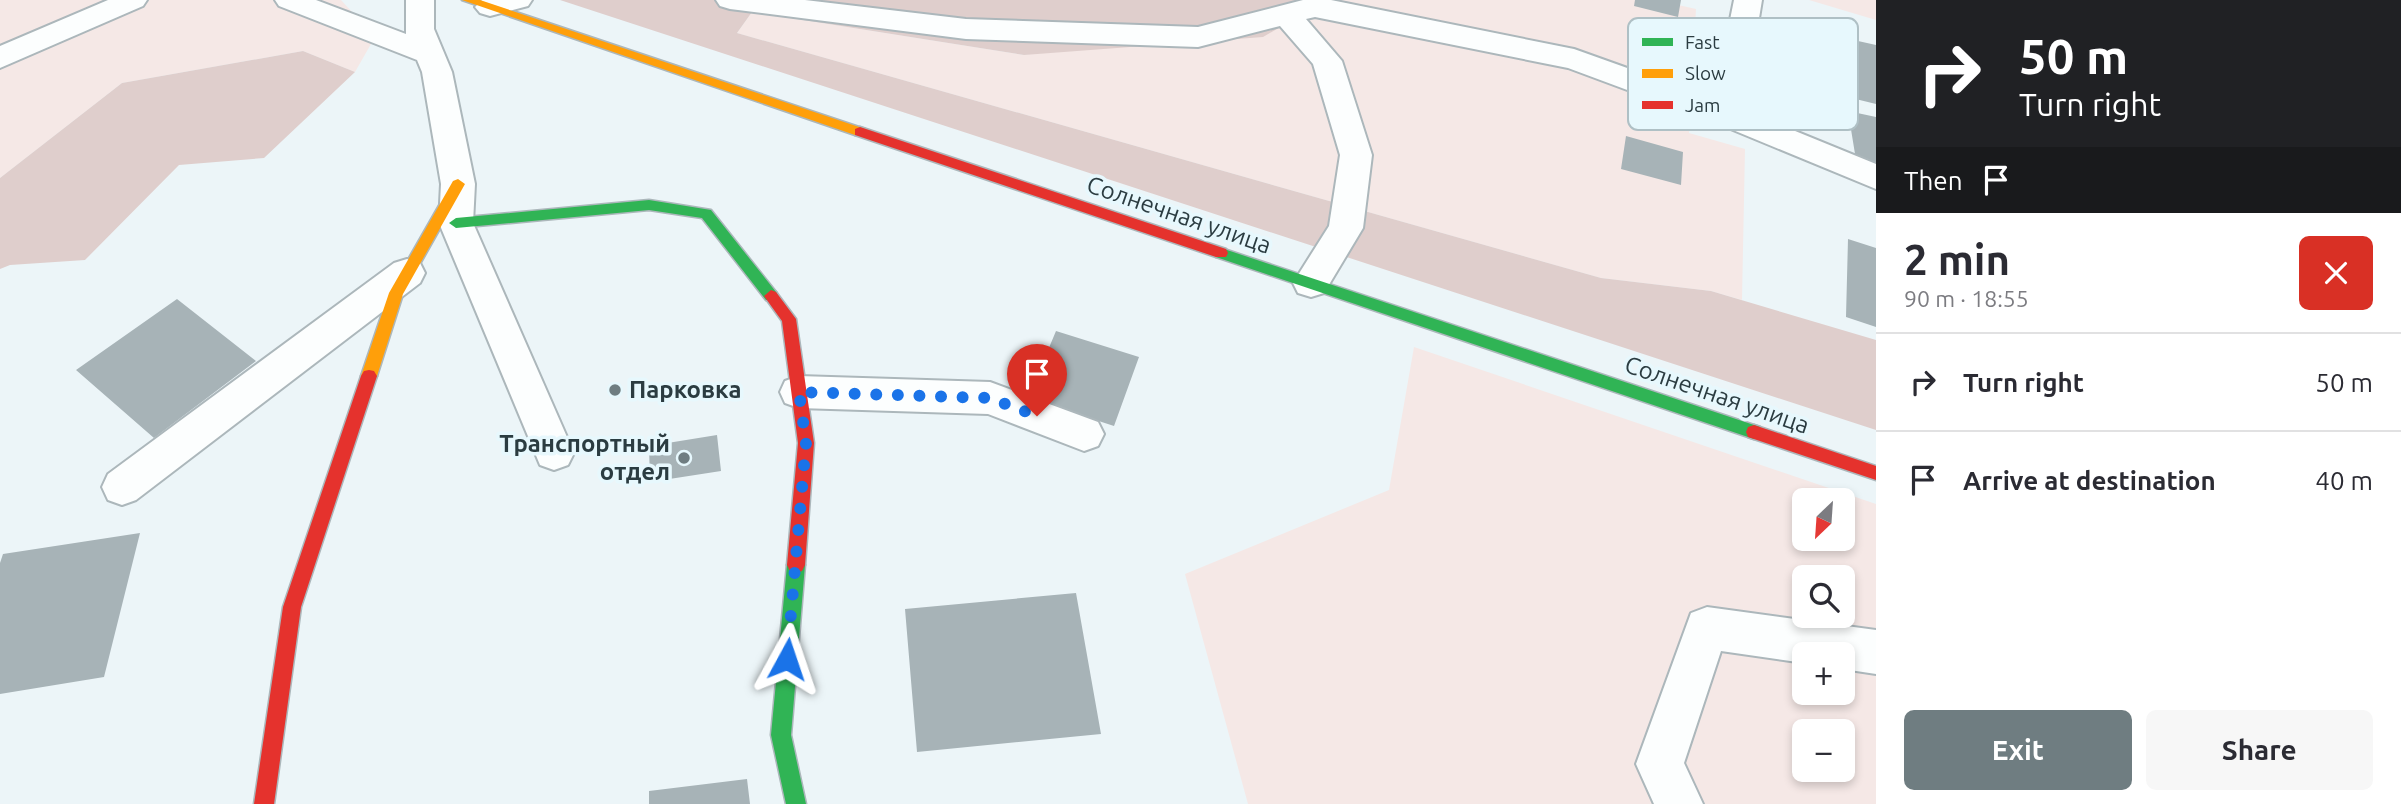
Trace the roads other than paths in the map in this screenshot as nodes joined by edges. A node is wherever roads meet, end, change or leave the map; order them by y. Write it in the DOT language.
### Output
graph roads {
  1 [pos="133,0"];
  2 [pos="289,0"];
  3 [pos="420,0"];
  4 [pos="518,0"];
  5 [pos="730,0"];
  6 [pos="1748,0"];
  7 [pos="479,4"];
  8 [pos="1306,8"];
  9 [pos="1745,18"];
  10 [pos="430,54"];
  11 [pos="0,58"];
  12 [pos="1628,79"];
  13 [pos="1763,130"];
  14 [pos="1876,177"];
  15 [pos="458,184"];
  16 [pos="456,223"];
  17 [pos="407,273"];
  18 [pos="1311,283"];
  19 [pos="799,392"];
  20 [pos="1084,434"];
  21 [pos="554,453"];
  22 [pos="1876,473"];
  23 [pos="122,487"];
  24 [pos="1876,652"];
  25 [pos="264,804"];
  26 [pos="796,804"];
  27 [pos="1679,804"];
  1 -- 11 [label="street"];
  2 -- 10 [label="street"];
  3 -- 10 [label="street"];
  4 -- 7 [label="street"];
  5 -- 8 [label="street"];
  6 -- 9 [label="street"];
  7 -- 18 [label="street, Солнечная улица"];
  8 -- 12 [label="street"];
  8 -- 18 [label="street"];
  10 -- 15 [label="street"];
  13 -- 14 [label="street"];
  15 -- 16 [label="street"];
  15 -- 17 [label="street"];
  16 -- 19 [label="street"];
  16 -- 21 [label="street"];
  17 -- 23 [label="street"];
  17 -- 25 [label="street"];
  18 -- 22 [label="street, Солнечная улица"];
  19 -- 20 [label="street"];
  19 -- 26 [label="street"];
  24 -- 27 [label="street"];
}
